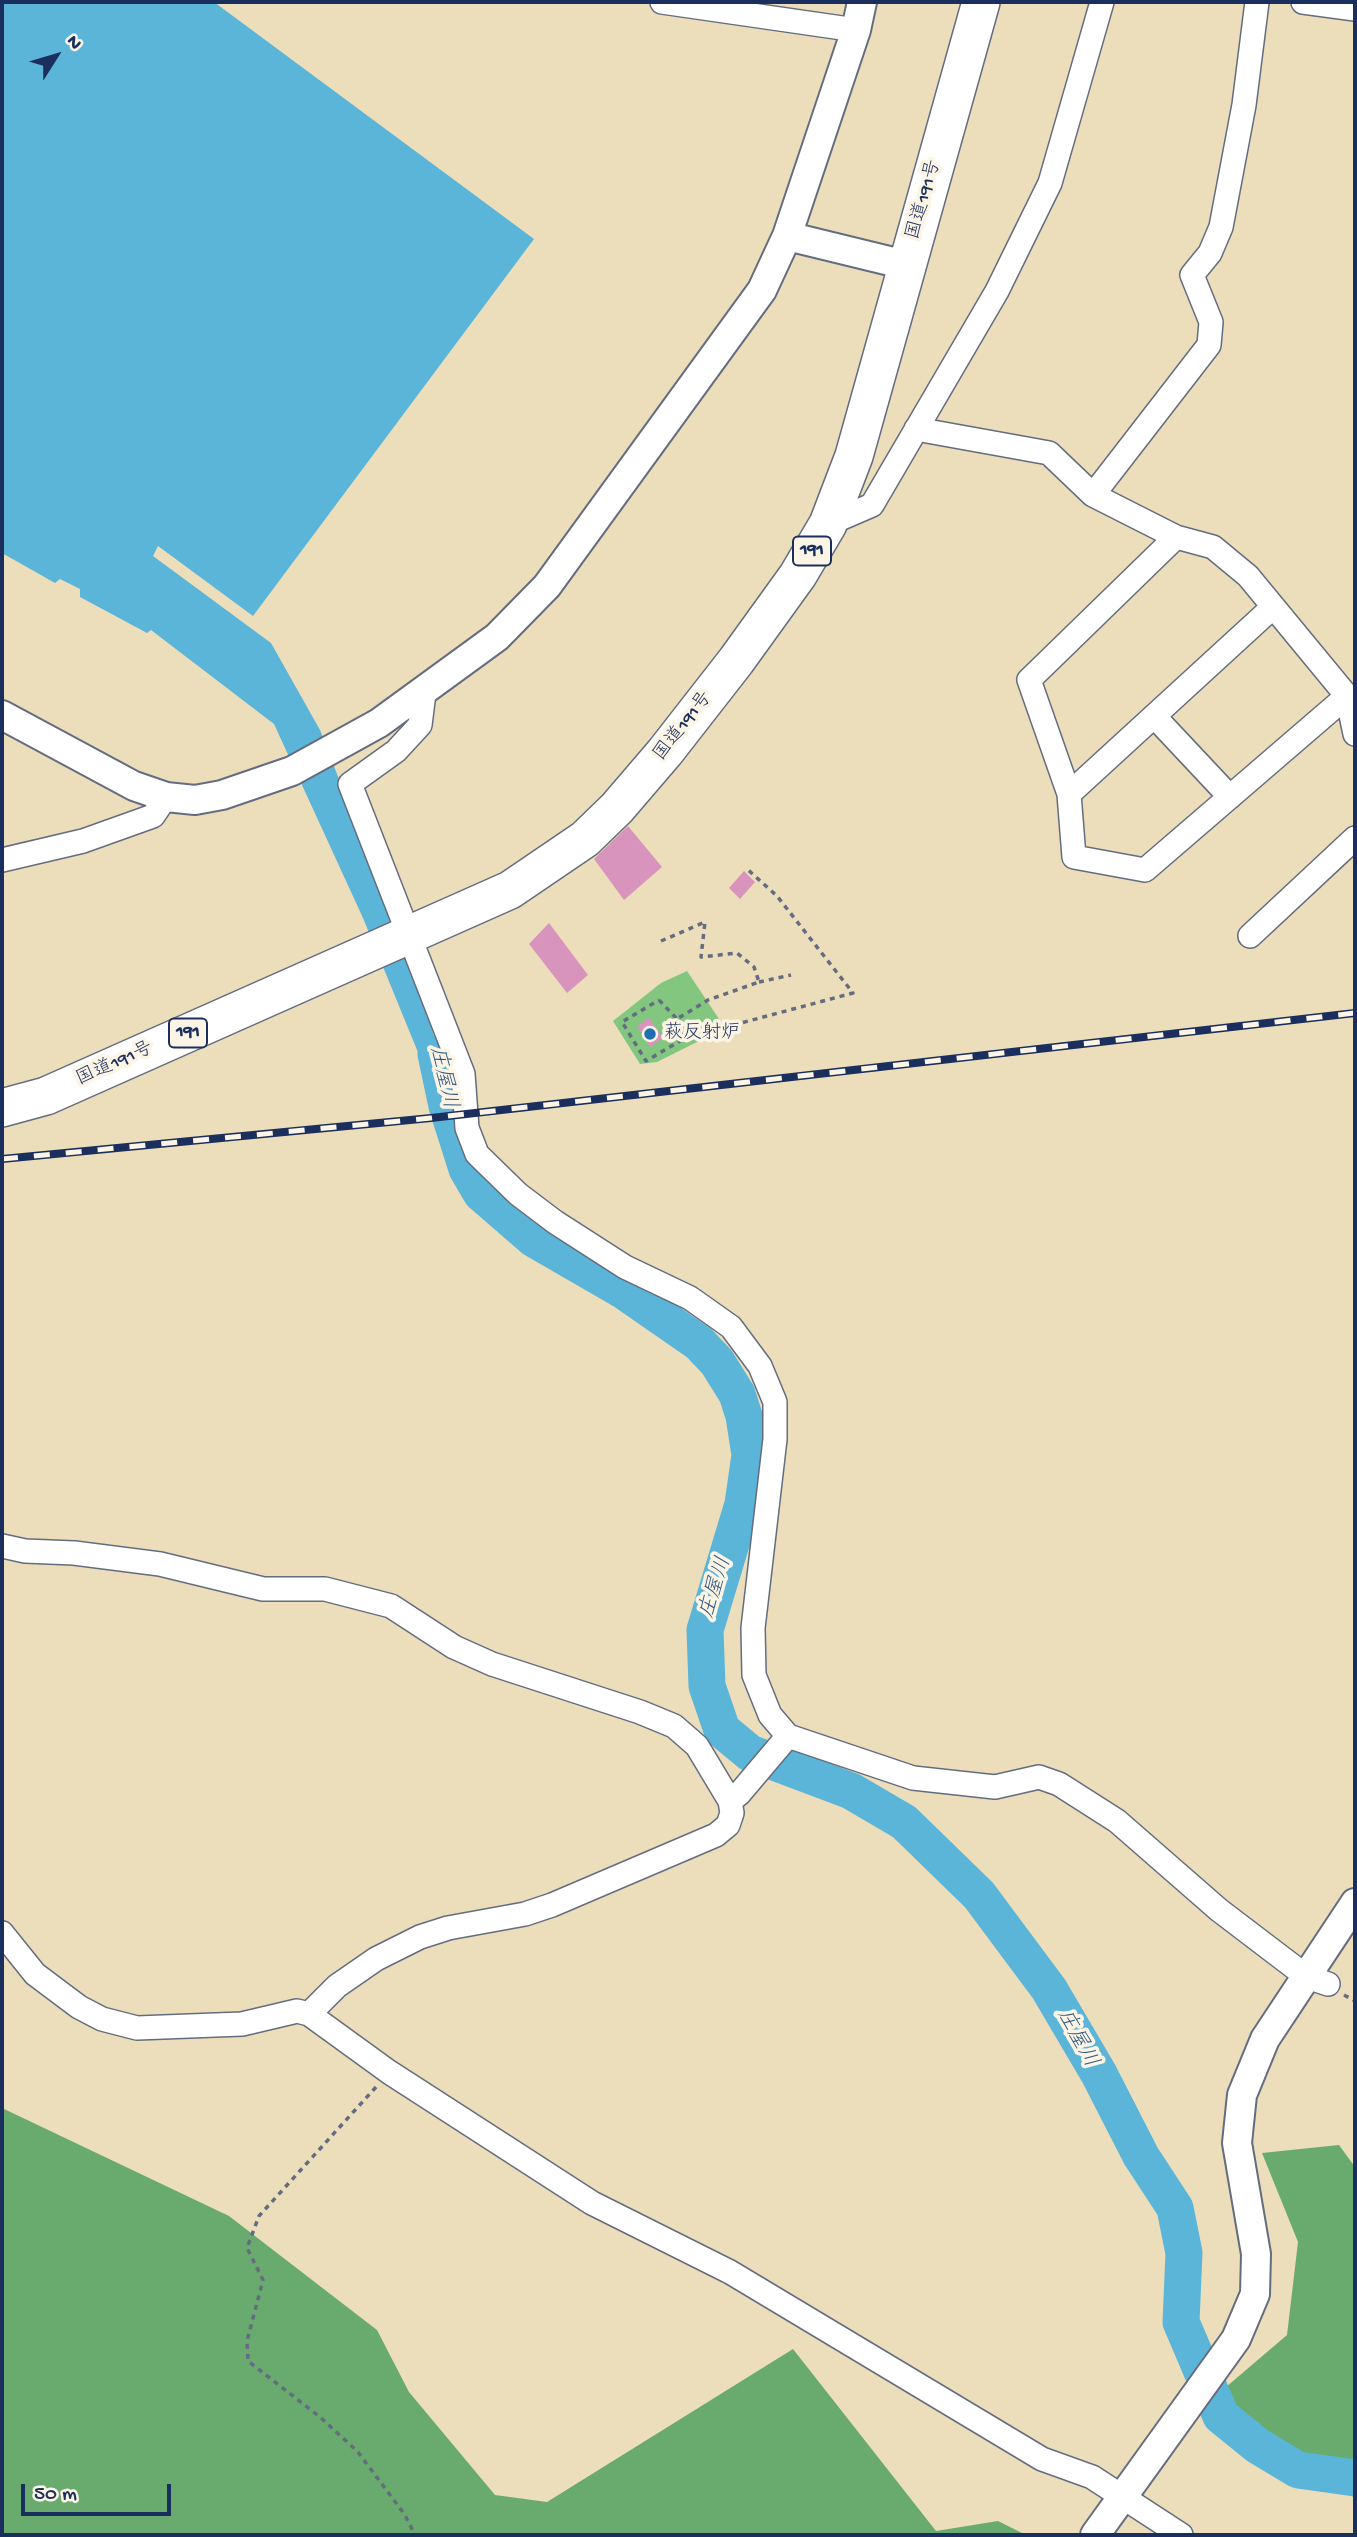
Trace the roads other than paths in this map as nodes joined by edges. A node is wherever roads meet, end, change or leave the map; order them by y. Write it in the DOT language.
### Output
graph roads {
  1 [pos="662,2"];
  2 [pos="862,2"];
  3 [pos="981,2"];
  4 [pos="1102,2"];
  5 [pos="1257,2"];
  6 [pos="1303,2"];
  7 [pos="1355,9"];
  8 [pos="856,30"];
  9 [pos="787,236"];
  10 [pos="906,265"];
  11 [pos="916,429"];
  12 [pos="1093,495"];
  13 [pos="828,524"];
  14 [pos="1176,537"];
  15 [pos="1273,607"];
  16 [pos="424,693"];
  17 [pos="1347,696"];
  18 [pos="2,715"];
  19 [pos="1154,716"];
  20 [pos="1355,734"];
  21 [pos="1069,794"];
  22 [pos="166,797"];
  23 [pos="1230,797"];
  24 [pos="1355,838"];
  25 [pos="2,860"];
  26 [pos="1250,936"];
  27 [pos="394,940"];
  28 [pos="2,1108"];
  29 [pos="2,1546"];
  30 [pos="788,1736"];
  31 [pos="730,1801"];
  32 [pos="1355,1903"];
  33 [pos="2,1933"];
  34 [pos="1317,1981"];
  35 [pos="309,2014"];
  36 [pos="1121,2498"];
  37 [pos="1095,2535"];
  38 [pos="1181,2535"];
  1 -- 8 [label="street"];
  2 -- 8 [label="street"];
  3 -- 10 [label="highway, 国道191号 / 191"];
  4 -- 11 [label="street"];
  5 -- 12 [label="street"];
  6 -- 7 [label="street"];
  8 -- 9 [label="street"];
  9 -- 10 [label="street"];
  9 -- 16 [label="street"];
  10 -- 13 [label="highway, 国道191号 / 191"];
  11 -- 12 [label="street"];
  11 -- 13 [label="street"];
  12 -- 14 [label="street"];
  13 -- 27 [label="highway, 国道191号 / 191"];
  14 -- 15 [label="street"];
  14 -- 21 [label="street"];
  15 -- 17 [label="street"];
  15 -- 19 [label="street"];
  16 -- 22 [label="street"];
  16 -- 27 [label="street"];
  17 -- 20 [label="street"];
  17 -- 23 [label="street"];
  18 -- 22 [label="street"];
  19 -- 21 [label="street"];
  19 -- 23 [label="street"];
  21 -- 23 [label="street"];
  22 -- 25 [label="street"];
  24 -- 26 [label="street"];
  27 -- 28 [label="highway, 国道191号 / 191"];
  27 -- 30 [label="street"];
  29 -- 31 [label="street"];
  30 -- 31 [label="street"];
  30 -- 34 [label="street"];
  31 -- 35 [label="street"];
  32 -- 34 [label="street"];
  33 -- 35 [label="street"];
  34 -- 36 [label="street"];
  35 -- 36 [label="street"];
  36 -- 37 [label="street"];
  36 -- 38 [label="street"];
}
